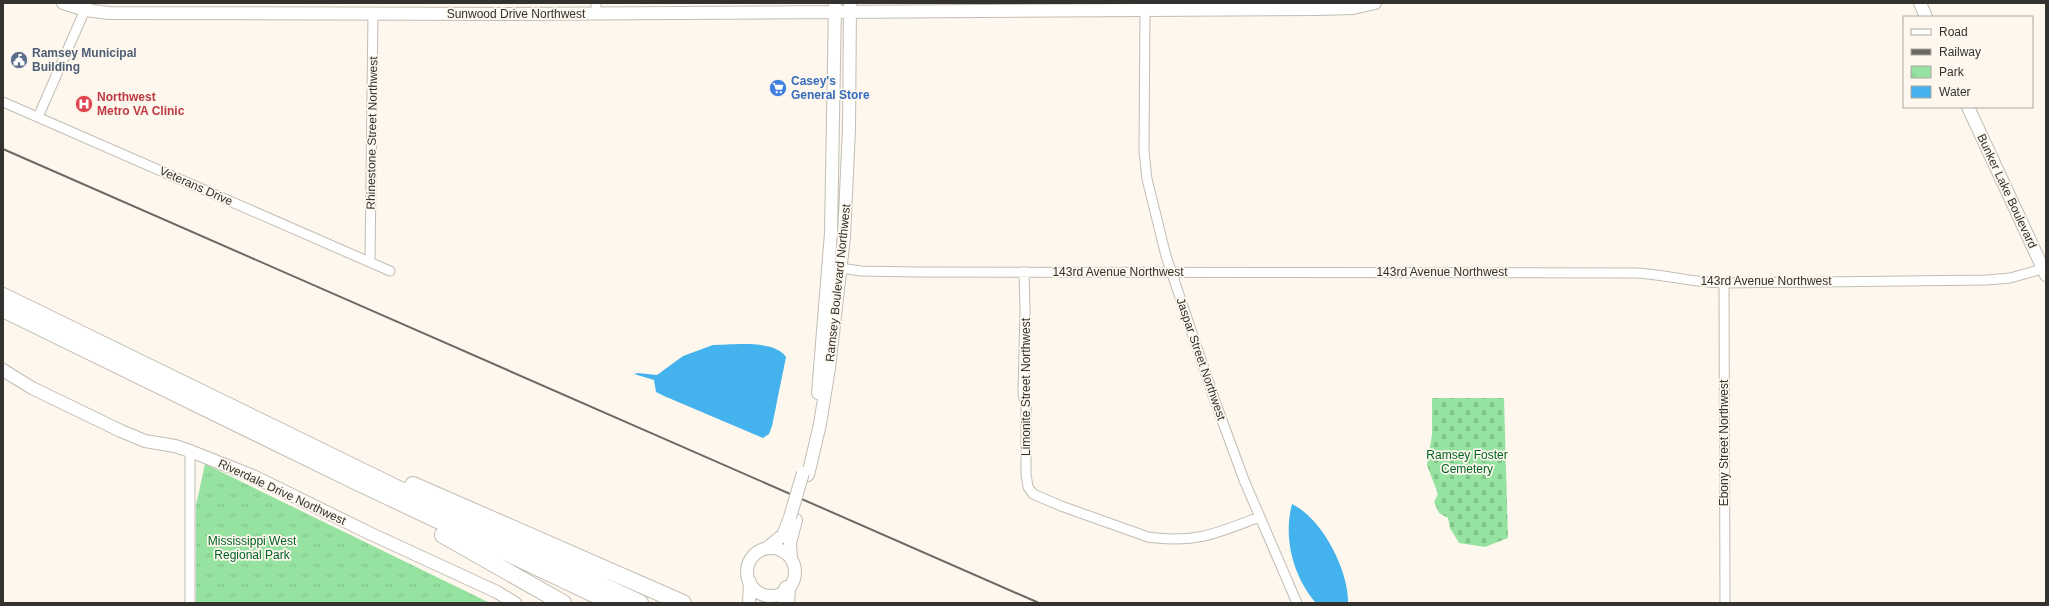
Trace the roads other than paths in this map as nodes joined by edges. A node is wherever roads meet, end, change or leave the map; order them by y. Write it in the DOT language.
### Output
graph roads {
  1 [pos="63,3"];
  2 [pos="1375,3"];
  3 [pos="1920,3"];
  4 [pos="86,6"];
  5 [pos="835,7"];
  6 [pos="850,7"];
  7 [pos="373,8"];
  8 [pos="596,8"];
  9 [pos="1145,10"];
  10 [pos="1926,16"];
  11 [pos="3,102"];
  12 [pos="1968,108"];
  13 [pos="38,117"];
  14 [pos="370,262"];
  15 [pos="840,268"];
  16 [pos="390,271"];
  17 [pos="2045,271"];
  18 [pos="1024,272"];
  19 [pos="1172,272"];
  20 [pos="1724,283"];
  21 [pos="3,296"];
  22 [pos="3,308"];
  23 [pos="3,370"];
  24 [pos="303,443"];
  25 [pos="190,451"];
  26 [pos="806,474"];
  27 [pos="353,480"];
  28 [pos="1259,517"];
  29 [pos="793,518"];
  30 [pos="767,548"];
  31 [pos="791,559"];
  32 [pos="750,582"];
  33 [pos="782,596"];
  34 [pos="190,603"];
  35 [pos="515,603"];
  36 [pos="563,603"];
  37 [pos="613,603"];
  38 [pos="640,603"];
  39 [pos="683,603"];
  40 [pos="750,603"];
  41 [pos="762,603"];
  42 [pos="1297,603"];
  43 [pos="1725,603"];
  1 -- 4 [label="street, Sunwood Drive Northwest"];
  2 -- 9 [label="street, Sunwood Drive Northwest"];
  3 -- 10 [label="street"];
  4 -- 7 [label="street, Sunwood Drive Northwest"];
  4 -- 13 [label="street"];
  5 -- 6 [label="street, Sunwood Drive Northwest"];
  5 -- 8 [label="street, Sunwood Drive Northwest"];
  5 -- 26 [label="street, Ramsey Boulevard Northwest"];
  6 -- 9 [label="street, Sunwood Drive Northwest"];
  6 -- 15 [label="street, Ramsey Boulevard Northwest"];
  7 -- 8 [label="street, Sunwood Drive Northwest"];
  7 -- 14 [label="street, Rhinestone Street Northwest"];
  9 -- 19 [label="street, Jaspar Street Northwest"];
  11 -- 13 [label="street, Veterans Drive"];
  12 -- 17 [label="street, Bunker Lake Boulevard"];
  13 -- 14 [label="street, Veterans Drive"];
  14 -- 16 [label="street, Veterans Drive"];
  15 -- 18 [label="street, 143rd Avenue Northwest"];
  15 -- 26 [label="street, Ramsey Boulevard Northwest"];
  17 -- 20 [label="street, 143rd Avenue Northwest"];
  18 -- 19 [label="street, 143rd Avenue Northwest"];
  18 -- 28 [label="street, Limonite Street Northwest"];
  19 -- 20 [label="street, 143rd Avenue Northwest"];
  19 -- 28 [label="street, Jaspar Street Northwest"];
  20 -- 43 [label="street, Ebony Street Northwest"];
  21 -- 24 [label="highway"];
  22 -- 27 [label="highway"];
  23 -- 25 [label="street, Riverdale Drive Northwest"];
  24 -- 38 [label="highway"];
  24 -- 39 [label="highway"];
  25 -- 34 [label="street"];
  25 -- 35 [label="street, Riverdale Drive Northwest"];
  26 -- 29 [label="street, Ramsey Boulevard Northwest, bridge"];
  27 -- 36 [label="highway"];
  27 -- 37 [label="highway"];
  28 -- 42 [label="street, Jaspar Street Northwest"];
  29 -- 30 [label="street, Ramsey Boulevard Northwest"];
  29 -- 31 [label="street, Ramsey Boulevard Northwest"];
  30 -- 31 [label="street"];
  30 -- 32 [label="street"];
  31 -- 33 [label="street"];
  32 -- 33 [label="street"];
  32 -- 40 [label="street"];
  33 -- 41 [label="street"];
}
